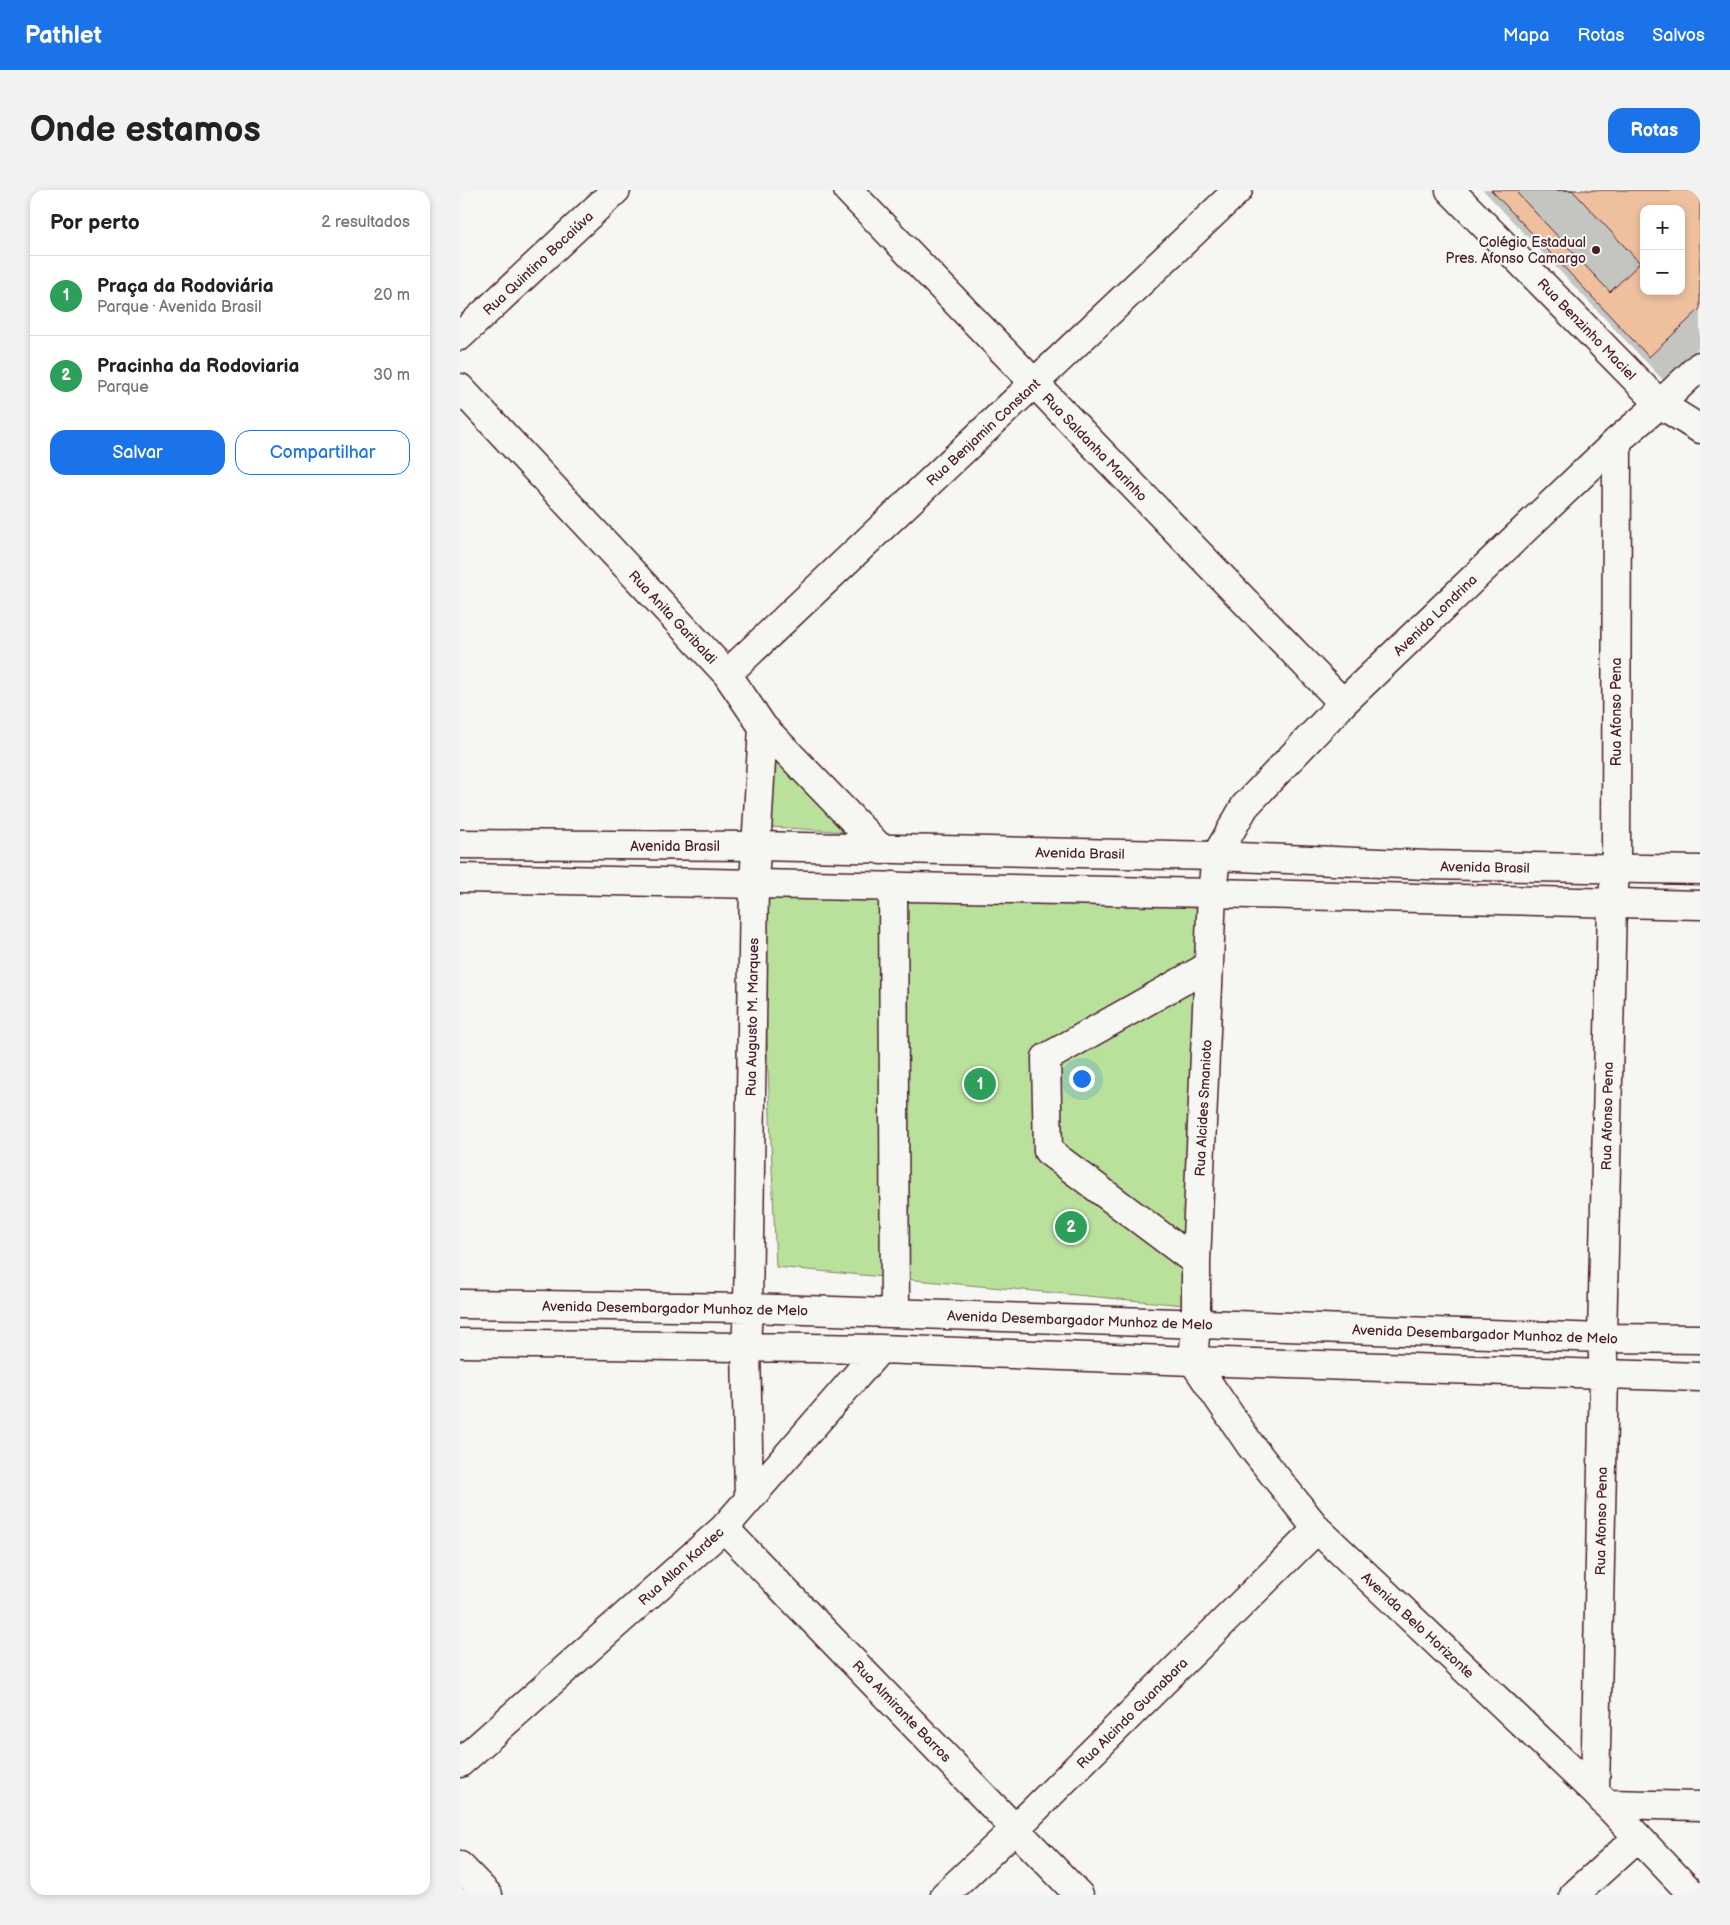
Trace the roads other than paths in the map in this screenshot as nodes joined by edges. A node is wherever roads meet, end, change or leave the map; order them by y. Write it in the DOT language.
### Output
graph roads {
  1 [pos="616,190"];
  2 [pos="848,190"];
  3 [pos="1238,190"];
  4 [pos="1450,190"];
  5 [pos="460,336"];
  6 [pos="1700,366"];
  7 [pos="1034,383"];
  8 [pos="460,388"];
  9 [pos="1660,404"];
  10 [pos="460,418"];
  11 [pos="489,420"];
  12 [pos="1700,429"];
  13 [pos="1617,441"];
  14 [pos="727,674"];
  15 [pos="1343,703"];
  16 [pos="763,727"];
  17 [pos="460,844"];
  18 [pos="756,846"];
  19 [pos="882,850"];
  20 [pos="1216,856"];
  21 [pos="1616,870"];
  22 [pos="1700,870"];
  23 [pos="460,878"];
  24 [pos="754,884"];
  25 [pos="893,886"];
  26 [pos="1212,893"];
  27 [pos="1612,904"];
  28 [pos="1700,905"];
  29 [pos="1209,966"];
  30 [pos="1196,1262"];
  31 [pos="460,1304"];
  32 [pos="748,1308"];
  33 [pos="895,1313"];
  34 [pos="1196,1324"];
  35 [pos="1602,1338"];
  36 [pos="1700,1339"];
  37 [pos="460,1343"];
  38 [pos="746,1347"];
  39 [pos="880,1349"];
  40 [pos="1193,1362"];
  41 [pos="1604,1375"];
  42 [pos="1700,1377"];
  43 [pos="749,1499"];
  44 [pos="724,1528"];
  45 [pos="1316,1529"];
  46 [pos="460,1763"];
  47 [pos="1601,1798"];
  48 [pos="1700,1806"];
  49 [pos="1015,1829"];
  50 [pos="1638,1837"];
  51 [pos="460,1866"];
  52 [pos="488,1895"];
  53 [pos="945,1895"];
  54 [pos="1079,1895"];
  55 [pos="1574,1895"];
  56 [pos="1693,1895"];
  1 -- 5 [label="street, Rua Quintino Bocaiúva"];
  2 -- 7 [label="street, Rua Saldanha Marinho"];
  3 -- 7 [label="street, Rua Benjamin Constant"];
  4 -- 9 [label="street, Rua Benzinho Maciel"];
  6 -- 9 [label="street, Avenida Londrina"];
  7 -- 14 [label="street, Rua Benjamin Constant"];
  7 -- 15 [label="street, Rua Saldanha Marinho"];
  8 -- 11 [label="street, Rua Anita Garibaldi"];
  9 -- 12 [label="street, Rua Benzinho Maciel"];
  9 -- 13 [label="street, Avenida Londrina"];
  10 -- 11 [label="street"];
  11 -- 14 [label="street, Rua Anita Garibaldi"];
  13 -- 15 [label="street, Avenida Londrina"];
  13 -- 21 [label="street, Rua Afonso Pena"];
  14 -- 16 [label="street, Rua Anita Garibaldi"];
  15 -- 20 [label="street, Avenida Londrina"];
  16 -- 18 [label="street, Rua Augusto M. Marques"];
  16 -- 19 [label="street, Rua Anita Garibaldi"];
  17 -- 18 [label="street, Avenida Brasil"];
  18 -- 19 [label="street, Avenida Brasil"];
  18 -- 24 [label="street, Rua Augusto M. Marques"];
  19 -- 20 [label="street, Avenida Brasil"];
  20 -- 21 [label="street, Avenida Brasil"];
  20 -- 26 [label="street, Avenida Londrina"];
  21 -- 22 [label="street, Avenida Brasil"];
  21 -- 27 [label="street, Rua Afonso Pena"];
  23 -- 24 [label="street"];
  24 -- 25 [label="street"];
  24 -- 32 [label="street, Rua Augusto M. Marques"];
  25 -- 26 [label="street"];
  25 -- 33 [label="street"];
  26 -- 27 [label="street"];
  26 -- 29 [label="street, Rua Alcides Smanioto"];
  27 -- 28 [label="street"];
  27 -- 35 [label="street, Rua Afonso Pena"];
  29 -- 30 [label="street, Rua Alcides Smanioto"];
  29 -- 30 [label="street"];
  30 -- 34 [label="street, Rua Alcides Smanioto"];
  31 -- 32 [label="street, Avenida Desembargador Munhoz de Melo"];
  32 -- 33 [label="street, Avenida Desembargador Munhoz de Melo"];
  32 -- 38 [label="street, Rua Augusto M. Marques"];
  33 -- 34 [label="street, Avenida Desembargador Munhoz de Melo"];
  34 -- 35 [label="street, Avenida Desembargador Munhoz de Melo"];
  34 -- 40 [label="street"];
  35 -- 36 [label="street, Avenida Desembargador Munhoz de Melo"];
  35 -- 41 [label="street, Rua Afonso Pena"];
  37 -- 38 [label="street"];
  38 -- 39 [label="street"];
  38 -- 43 [label="street, Rua Augusto M. Marques"];
  39 -- 40 [label="street"];
  39 -- 43 [label="street, Rua Allan Kardec"];
  40 -- 41 [label="street"];
  40 -- 45 [label="street, Avenida Belo Horizonte"];
  41 -- 42 [label="street"];
  41 -- 47 [label="street, Rua Afonso Pena"];
  43 -- 44 [label="street, Rua Allan Kardec"];
  44 -- 46 [label="street, Rua Allan Kardec"];
  44 -- 49 [label="street, Rua Almirante Barros"];
  45 -- 47 [label="street, Avenida Belo Horizonte"];
  45 -- 49 [label="street, Rua Alcindo Guanabara"];
  47 -- 48 [label="street"];
  47 -- 50 [label="street, Avenida Belo Horizonte"];
  49 -- 53 [label="street, Rua Alcindo Guanabara"];
  49 -- 54 [label="street, Rua Almirante Barros"];
  50 -- 55 [label="street"];
  50 -- 56 [label="street, Avenida Belo Horizonte"];
  51 -- 52 [label="street"];
}
